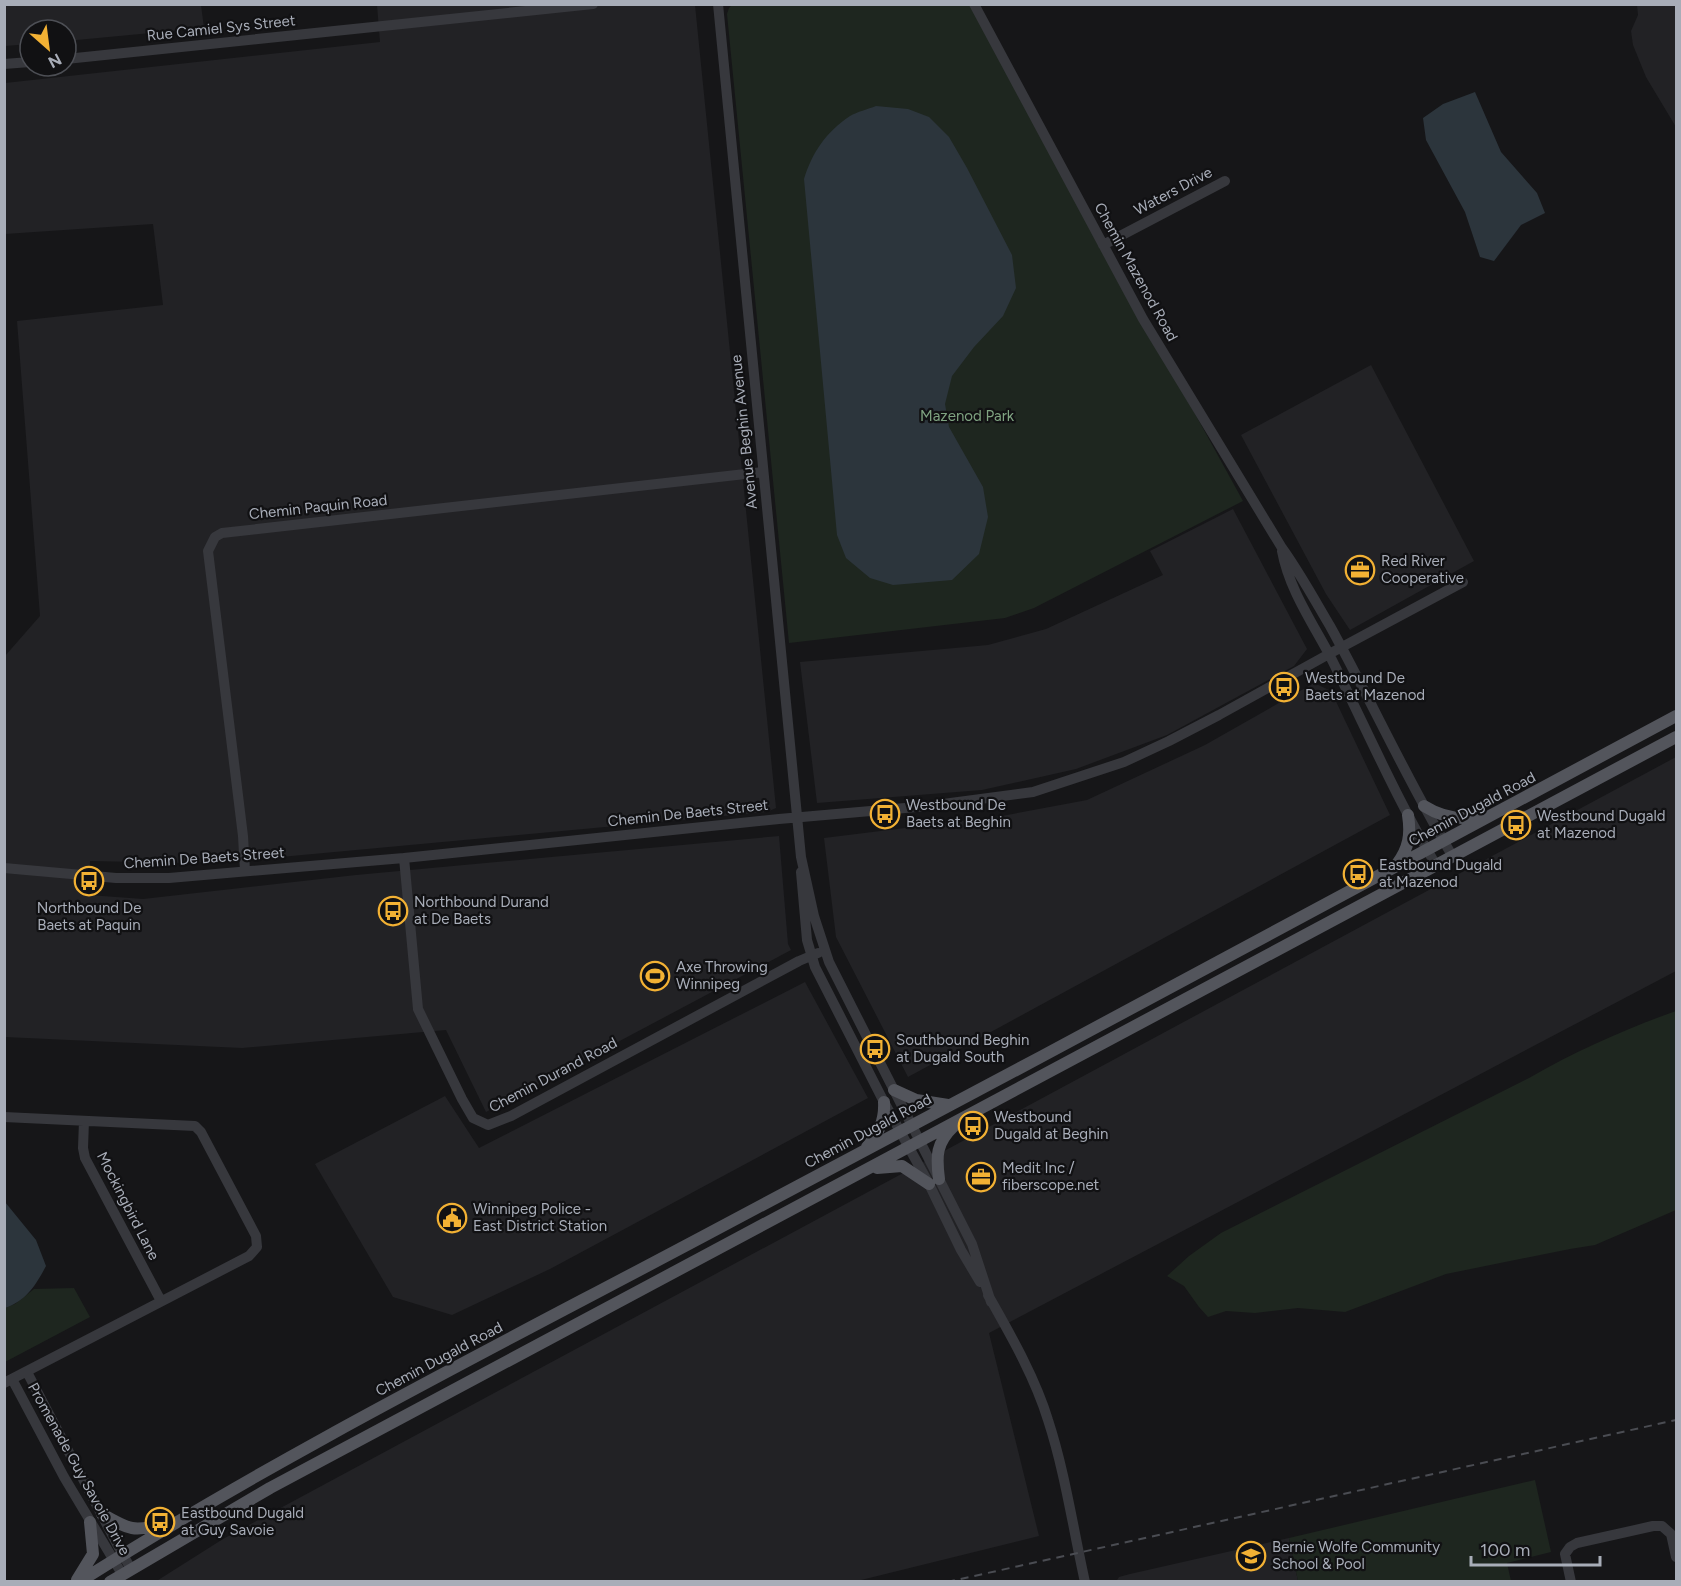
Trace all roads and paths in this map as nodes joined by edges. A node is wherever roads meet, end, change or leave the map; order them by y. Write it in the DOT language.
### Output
graph roads {
  1 [pos="593,4"];
  2 [pos="718,4"];
  3 [pos="974,4"];
  4 [pos="78,57"];
  5 [pos="1225,181"];
  6 [pos="1103,245"];
  7 [pos="763,472"];
  8 [pos="1282,548"];
  9 [pos="1463,582"];
  10 [pos="1341,647"];
  11 [pos="1329,654"];
  12 [pos="1677,716"];
  13 [pos="1677,737"];
  14 [pos="1424,806"];
  15 [pos="1497,813"];
  16 [pos="1408,815"];
  17 [pos="797,817"];
  18 [pos="1443,841"];
  19 [pos="1427,850"];
  20 [pos="801,856"];
  21 [pos="1453,857"];
  22 [pos="404,858"];
  23 [pos="1436,866"];
  24 [pos="4,868"];
  25 [pos="1394,868"];
  26 [pos="245,871"];
  27 [pos="825,951"];
  28 [pos="812,956"];
  29 [pos="894,1090"];
  30 [pos="884,1102"];
  31 [pos="948,1105"];
  32 [pos="4,1116"];
  33 [pos="961,1120"];
  34 [pos="84,1121"];
  35 [pos="912,1125"];
  36 [pos="900,1132"];
  37 [pos="914,1144"];
  38 [pos="865,1150"];
  39 [pos="864,1170"];
  40 [pos="934,1182"];
  41 [pos="161,1301"];
  42 [pos="27,1372"];
  43 [pos="8,1381"];
  44 [pos="102,1514"];
  45 [pos="177,1521"];
  46 [pos="90,1522"];
  47 [pos="118,1557"];
  48 [pos="1677,1557"];
  49 [pos="126,1571"];
  50 [pos="78,1581"];
  51 [pos="110,1581"];
  52 [pos="1085,1581"];
  53 [pos="1571,1581"];
  1 -- 4 [label="street, Rue Camiel Sys Street"];
  2 -- 7 [label="street, Avenue Beghin Avenue"];
  3 -- 6 [label="street, Chemin Mazenod Road"];
  5 -- 6 [label="street, Waters Drive"];
  6 -- 8 [label="street, Chemin Mazenod Road"];
  7 -- 17 [label="street, Avenue Beghin Avenue"];
  7 -- 26 [label="street, Chemin Paquin Road"];
  8 -- 10 [label="street, Chemin Mazenod Road"];
  8 -- 11 [label="street, Chemin Mazenod Road"];
  9 -- 10 [label="street, Chemin De Baets Street"];
  10 -- 11 [label="street, Chemin De Baets Street"];
  10 -- 14 [label="street, Chemin Mazenod Road"];
  11 -- 16 [label="street, Chemin Mazenod Road"];
  11 -- 17 [label="street, Chemin De Baets Street"];
  12 -- 15 [label="main road, Chemin Dugald Road"];
  13 -- 21 [label="main road"];
  14 -- 15 [label="main road"];
  14 -- 18 [label="street, Chemin Mazenod Road"];
  15 -- 18 [label="main road, Chemin Dugald Road"];
  16 -- 19 [label="street, Chemin Mazenod Road"];
  16 -- 25 [label="main road"];
  17 -- 20 [label="street, Avenue Beghin Avenue"];
  17 -- 22 [label="street, Chemin De Baets Street"];
  18 -- 19 [label="main road, Chemin Dugald Road"];
  18 -- 21 [label="street, Chemin Mazenod Road"];
  19 -- 23 [label="street, Chemin Mazenod Road"];
  19 -- 25 [label="main road, Chemin Dugald Road"];
  20 -- 27 [label="street, Avenue Beghin Avenue"];
  20 -- 28 [label="street, Avenue Beghin Avenue"];
  21 -- 23 [label="main road"];
  22 -- 26 [label="street, Chemin De Baets Street"];
  22 -- 28 [label="street, Chemin Durand Road"];
  23 -- 33 [label="main road"];
  24 -- 26 [label="street, Chemin De Baets Street"];
  25 -- 31 [label="main road, Chemin Dugald Road"];
  27 -- 28 [label="street, Chemin Durand Road"];
  27 -- 29 [label="street, Avenue Beghin Avenue"];
  28 -- 30 [label="street, Avenue Beghin Avenue"];
  29 -- 31 [label="main road"];
  29 -- 35 [label="street, Avenue Beghin Avenue"];
  30 -- 36 [label="street, Avenue Beghin Avenue"];
  30 -- 38 [label="main road"];
  31 -- 35 [label="main road, Chemin Dugald Road"];
  32 -- 34 [label="street"];
  33 -- 37 [label="main road"];
  33 -- 40 [label="main road"];
  34 -- 41 [label="street, Mockingbird Lane"];
  34 -- 41 [label="street"];
  35 -- 36 [label="main road, Chemin Dugald Road"];
  35 -- 37 [label="street, Avenue Beghin Avenue"];
  36 -- 37 [label="street, Avenue Beghin Avenue"];
  36 -- 38 [label="main road, Chemin Dugald Road"];
  37 -- 39 [label="main road"];
  37 -- 40 [label="street"];
  38 -- 45 [label="main road, Chemin Dugald Road"];
  39 -- 40 [label="main road"];
  39 -- 49 [label="main road"];
  40 -- 52 [label="street"];
  41 -- 42 [label="street"];
  42 -- 43 [label="street"];
  42 -- 44 [label="street, Promenade Guy Savoie Drive"];
  43 -- 46 [label="street, Promenade Guy Savoie Drive"];
  44 -- 45 [label="main road"];
  44 -- 47 [label="street, Promenade Guy Savoie Drive"];
  45 -- 47 [label="main road, Chemin Dugald Road"];
  46 -- 47 [label="street, Promenade Guy Savoie Drive"];
  46 -- 50 [label="main road"];
  47 -- 49 [label="street, Promenade Guy Savoie Drive"];
  47 -- 50 [label="main road, Chemin Dugald Road"];
  48 -- 53 [label="street"];
  49 -- 51 [label="main road"];
}
